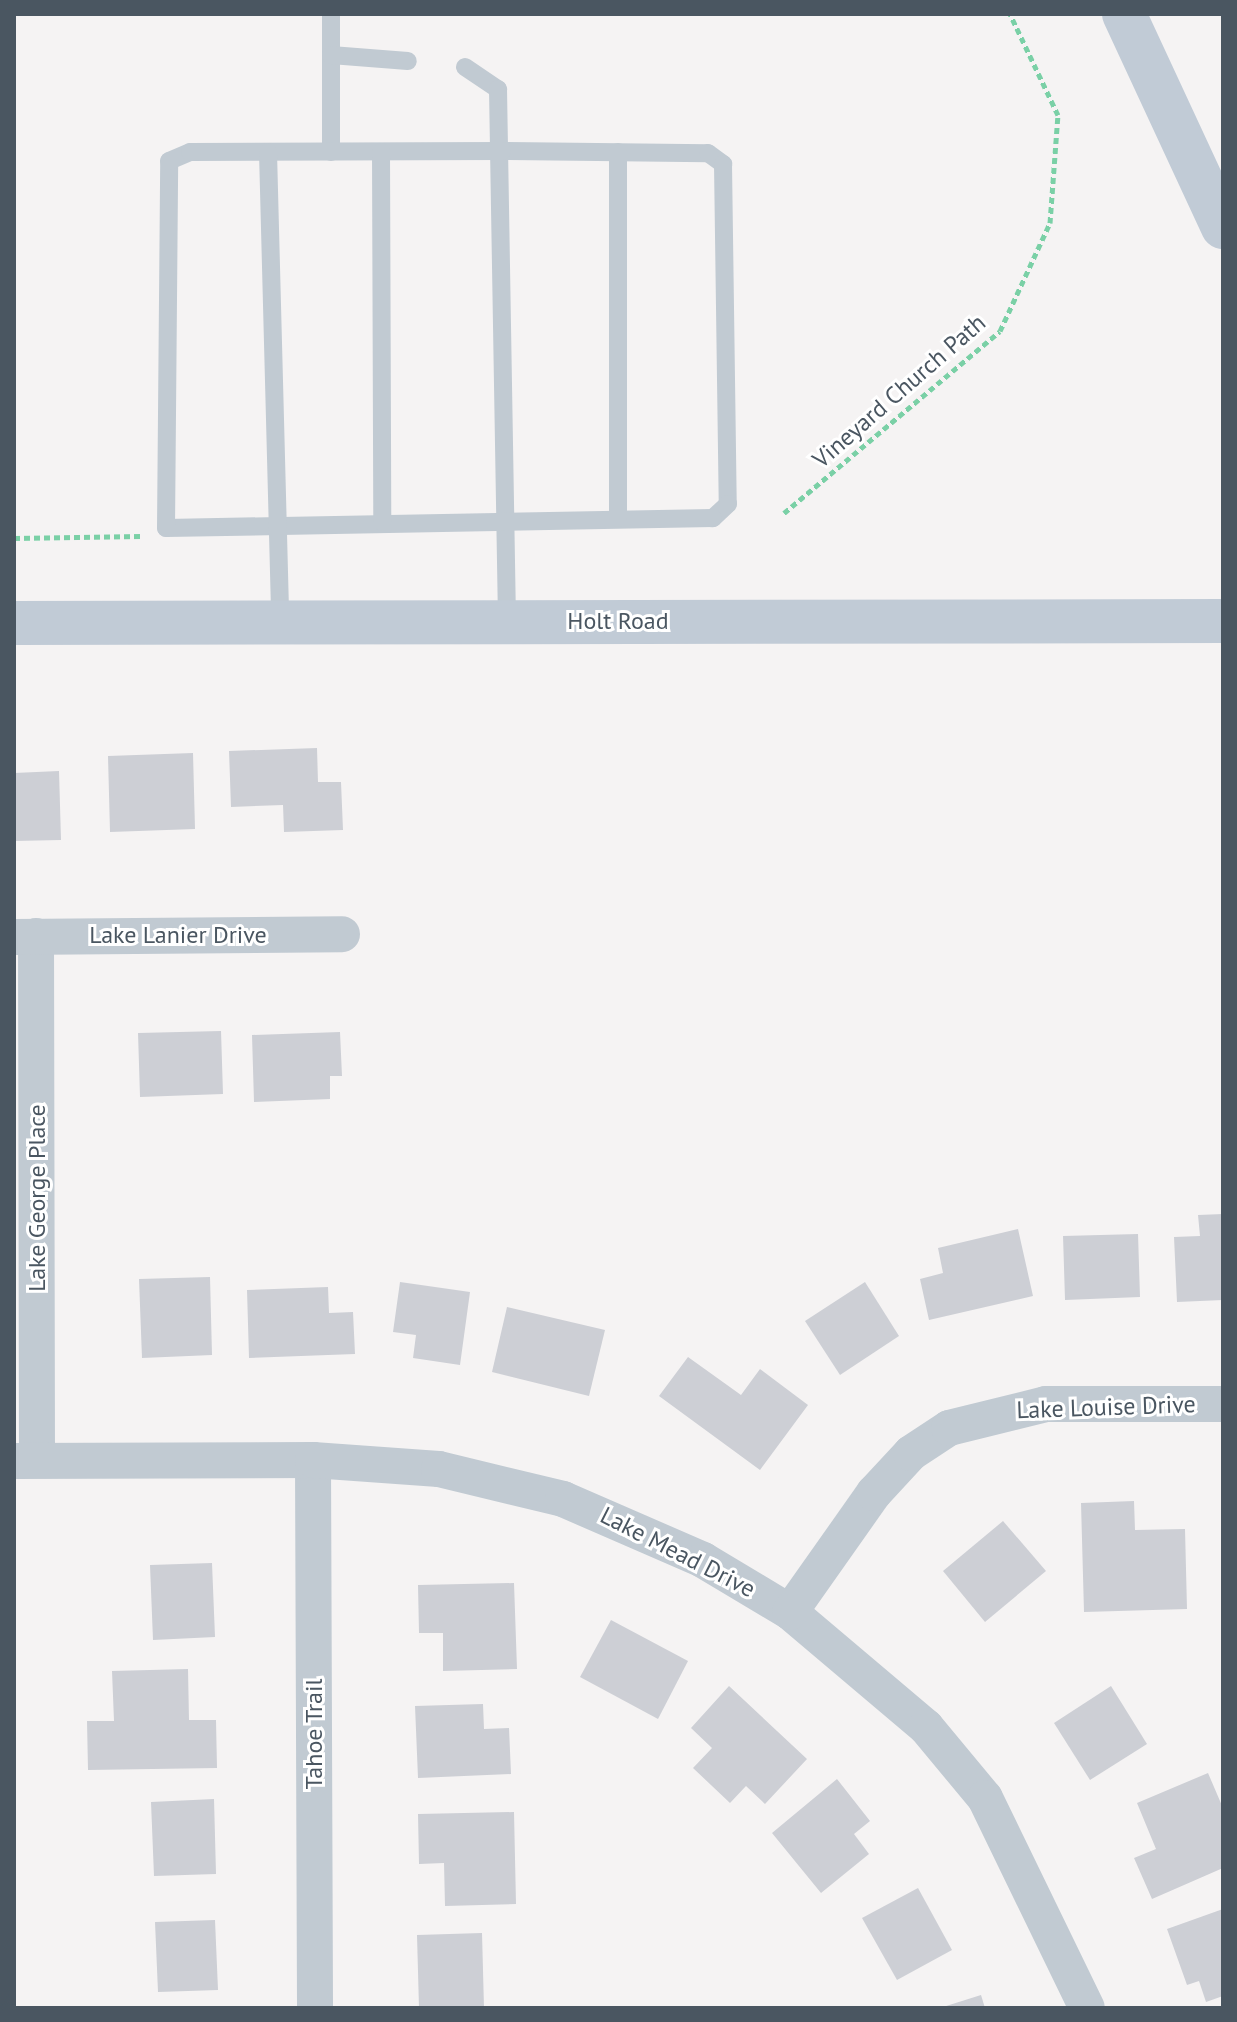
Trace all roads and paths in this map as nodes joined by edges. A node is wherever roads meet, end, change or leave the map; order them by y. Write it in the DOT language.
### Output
graph roads {
  1 [pos="331,14"];
  2 [pos="1010,14"];
  3 [pos="1124,14"];
  4 [pos="331,55"];
  5 [pos="408,61"];
  6 [pos="465,67"];
  7 [pos="502,151"];
  8 [pos="268,152"];
  9 [pos="331,152"];
  10 [pos="381,152"];
  11 [pos="618,152"];
  12 [pos="1223,227"];
  13 [pos="784,513"];
  14 [pos="507,518"];
  15 [pos="618,518"];
  16 [pos="382,522"];
  17 [pos="276,525"];
  18 [pos="152,536"];
  19 [pos="14,538"];
  20 [pos="507,621"];
  21 [pos="1223,621"];
  22 [pos="280,622"];
  23 [pos="14,623"];
  24 [pos="342,934"];
  25 [pos="25,936"];
  26 [pos="1223,1404"];
  27 [pos="26,1460"];
  28 [pos="313,1460"];
  29 [pos="790,1612"];
  30 [pos="315,2008"];
  31 [pos="1087,2008"];
  1 -- 4 [label="lane"];
  2 -- 13 [label="path, Vineyard Church Path"];
  3 -- 12 [label="main road"];
  4 -- 5 [label="lane"];
  4 -- 9 [label="lane"];
  6 -- 7 [label="lane"];
  7 -- 10 [label="lane"];
  7 -- 11 [label="lane"];
  7 -- 14 [label="lane"];
  8 -- 9 [label="lane"];
  8 -- 17 [label="lane"];
  8 -- 17 [label="lane"];
  9 -- 10 [label="lane"];
  10 -- 16 [label="lane"];
  11 -- 15 [label="lane"];
  11 -- 15 [label="lane"];
  14 -- 15 [label="lane"];
  14 -- 16 [label="lane"];
  14 -- 20 [label="lane"];
  16 -- 17 [label="lane"];
  17 -- 22 [label="lane"];
  18 -- 19 [label="path"];
  20 -- 21 [label="main road, Holt Road"];
  20 -- 22 [label="main road, Holt Road"];
  22 -- 23 [label="main road, Holt Road"];
  24 -- 25 [label="street, Lake Lanier Drive"];
  25 -- 27 [label="street, Lake George Place"];
  26 -- 29 [label="street, Lake Louise Drive"];
  27 -- 28 [label="street, Lake Mead Drive"];
  28 -- 29 [label="street, Lake Mead Drive"];
  28 -- 30 [label="street, Tahoe Trail"];
  29 -- 31 [label="street, Lake Mead Drive"];
}
